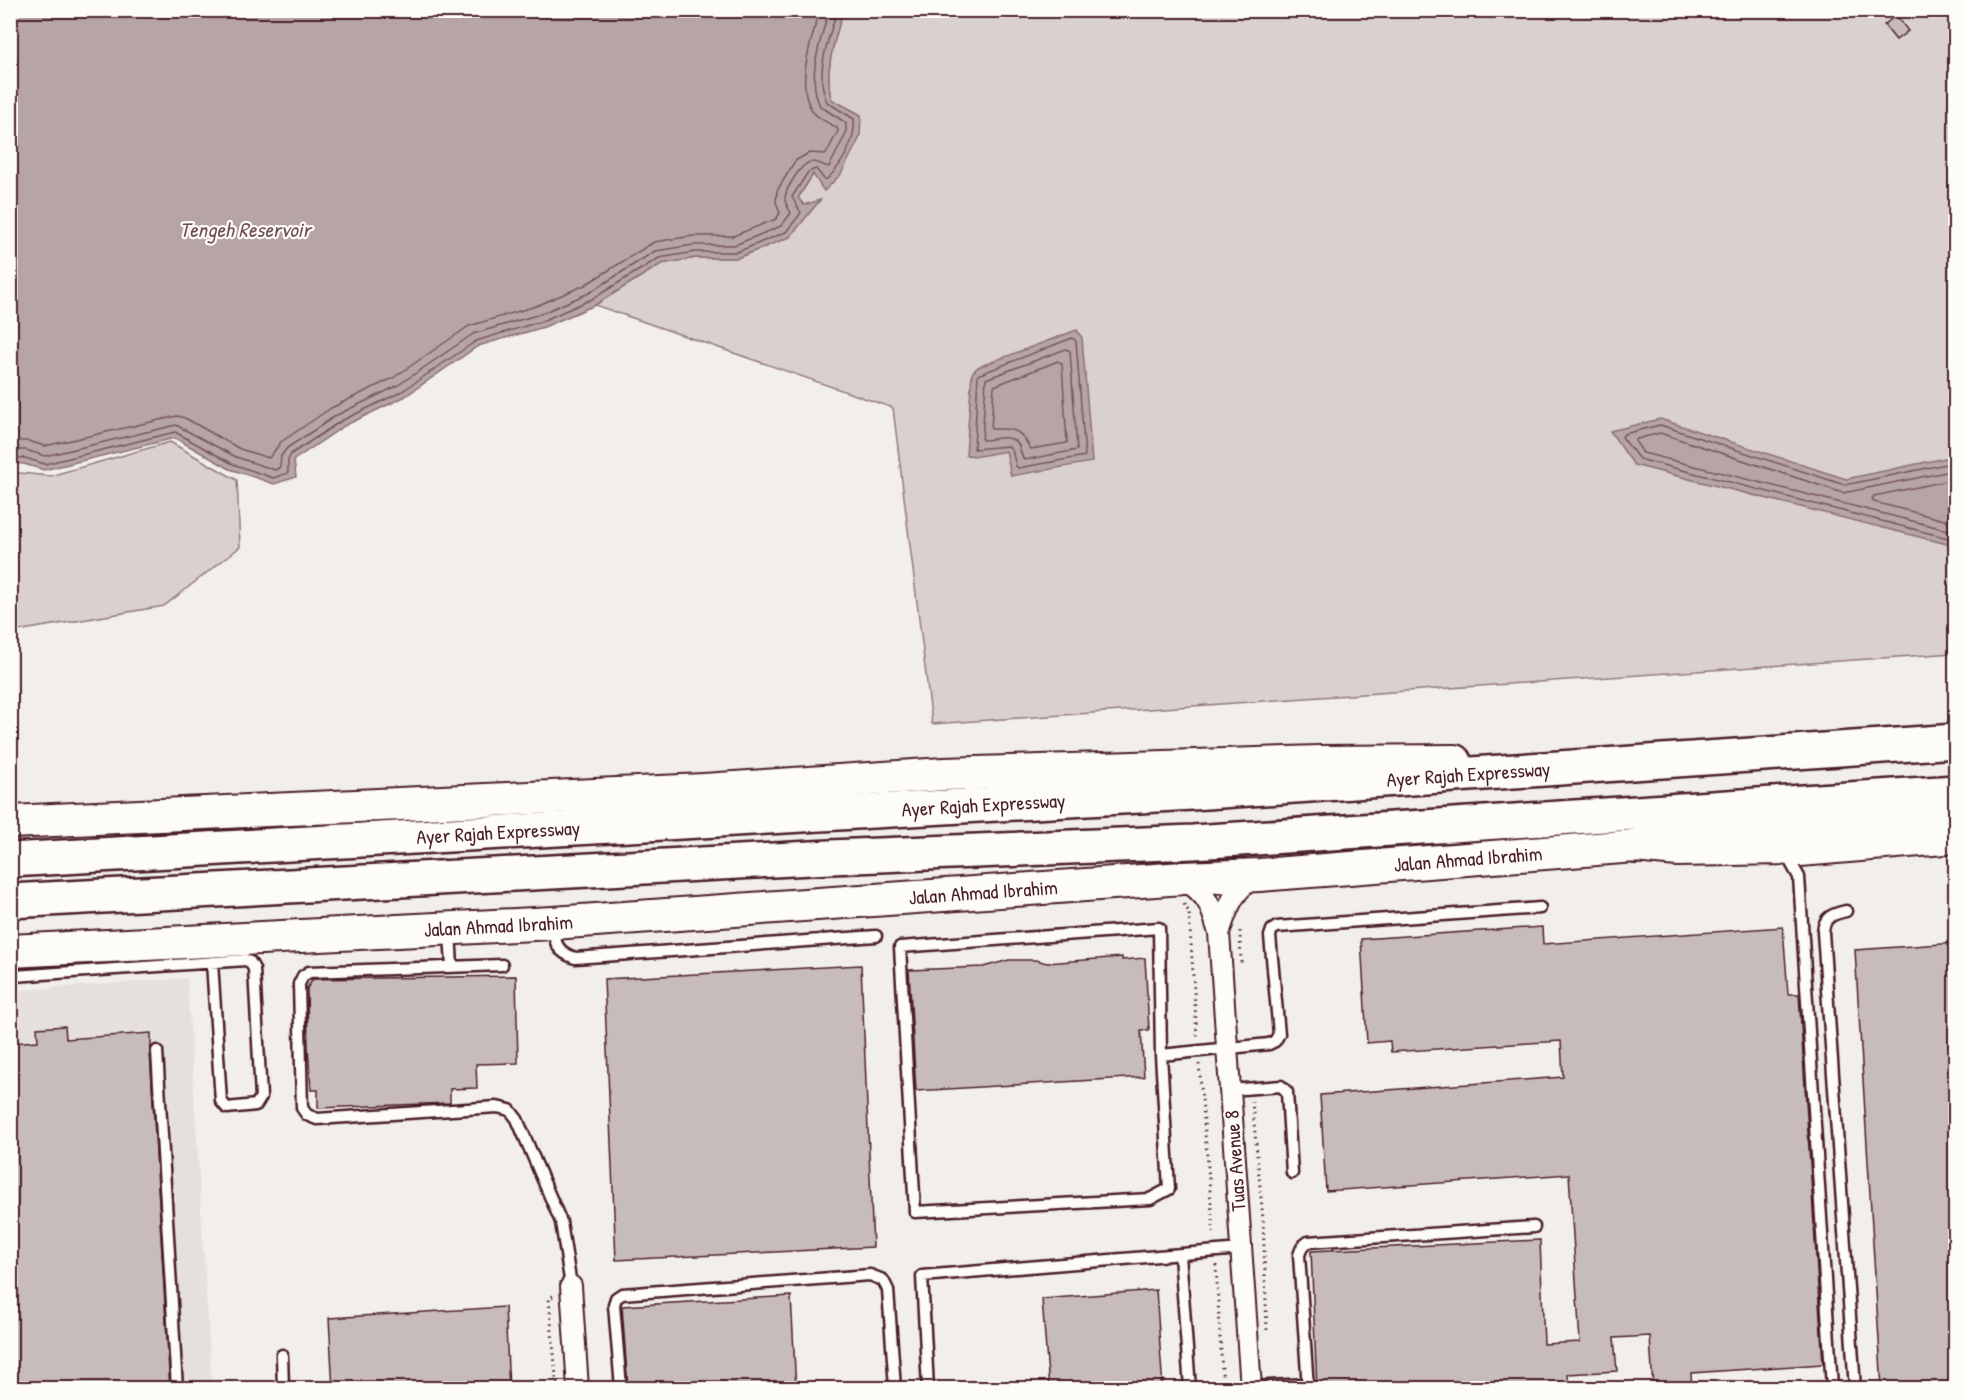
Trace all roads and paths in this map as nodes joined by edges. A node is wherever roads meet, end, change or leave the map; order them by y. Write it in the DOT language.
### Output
graph roads {
  1 [pos="1956,741"];
  2 [pos="1693,760"];
  3 [pos="1956,792"];
  4 [pos="1956,816"];
  5 [pos="10,822"];
  6 [pos="1956,837"];
  7 [pos="1635,846"];
  8 [pos="1806,854"];
  9 [pos="10,860"];
  10 [pos="1260,875"];
  11 [pos="1799,877"];
  12 [pos="1182,889"];
  13 [pos="10,901"];
  14 [pos="1540,908"];
  15 [pos="1846,911"];
  16 [pos="554,922"];
  17 [pos="1240,925"];
  18 [pos="450,928"];
  19 [pos="1219,933"];
  20 [pos="876,936"];
  21 [pos="10,951"];
  22 [pos="212,962"];
  23 [pos="502,965"];
  24 [pos="452,967"];
  25 [pos="1241,967"];
  26 [pos="10,973"];
  27 [pos="1227,1048"];
  28 [pos="157,1051"];
  29 [pos="1198,1051"];
  30 [pos="1161,1055"];
  31 [pos="1251,1088"];
  32 [pos="1230,1090"];
  33 [pos="1292,1173"];
  34 [pos="1534,1227"];
  35 [pos="1241,1249"];
  36 [pos="1215,1252"];
  37 [pos="1180,1255"];
  38 [pos="571,1287"];
  39 [pos="1267,1338"];
  40 [pos="282,1355"];
  41 [pos="1308,1386"];
  42 [pos="1251,1388"];
  43 [pos="177,1389"];
  44 [pos="283,1389"];
  45 [pos="578,1389"];
  46 [pos="621,1389"];
  47 [pos="895,1389"];
  48 [pos="928,1389"];
  49 [pos="1190,1389"];
  50 [pos="1223,1389"];
  51 [pos="1832,1389"];
  52 [pos="1855,1389"];
  1 -- 2 [label="highway, Ayer Rajah Expressway"];
  2 -- 5 [label="main road"];
  2 -- 9 [label="highway, Ayer Rajah Expressway"];
  3 -- 13 [label="highway"];
  4 -- 7 [label="highway"];
  6 -- 8 [label="main road, Jalan Ahmad Ibrahim"];
  7 -- 8 [label="main road, Jalan Ahmad Ibrahim"];
  7 -- 10 [label="main road, Jalan Ahmad Ibrahim"];
  8 -- 11 [label="lane"];
  8 -- 11 [label="lane"];
  10 -- 12 [label="main road, Jalan Ahmad Ibrahim"];
  10 -- 19 [label="street, Tuas Avenue 8"];
  11 -- 51 [label="lane"];
  12 -- 16 [label="main road, Jalan Ahmad Ibrahim"];
  12 -- 19 [label="street, Tuas Avenue 8"];
  12 -- 29 [label="path"];
  14 -- 27 [label="lane"];
  15 -- 52 [label="lane"];
  16 -- 18 [label="main road, Jalan Ahmad Ibrahim"];
  16 -- 20 [label="lane"];
  17 -- 25 [label="path"];
  18 -- 21 [label="main road, Jalan Ahmad Ibrahim"];
  18 -- 24 [label="lane"];
  19 -- 27 [label="street, Tuas Avenue 8"];
  22 -- 22 [label="lane"];
  22 -- 26 [label="lane"];
  23 -- 24 [label="lane"];
  24 -- 38 [label="lane"];
  27 -- 29 [label="lane"];
  27 -- 32 [label="street, Tuas Avenue 8"];
  28 -- 43 [label="lane"];
  29 -- 30 [label="lane"];
  29 -- 36 [label="path"];
  30 -- 30 [label="lane"];
  31 -- 32 [label="lane"];
  31 -- 33 [label="lane"];
  31 -- 39 [label="path"];
  32 -- 35 [label="street, Tuas Avenue 8"];
  34 -- 41 [label="lane"];
  35 -- 36 [label="lane"];
  35 -- 42 [label="street, Tuas Avenue 8"];
  36 -- 37 [label="lane"];
  36 -- 50 [label="path"];
  37 -- 48 [label="lane"];
  37 -- 49 [label="lane"];
  38 -- 45 [label="street"];
  40 -- 44 [label="lane"];
  41 -- 42 [label="lane"];
  46 -- 47 [label="lane"];
}
